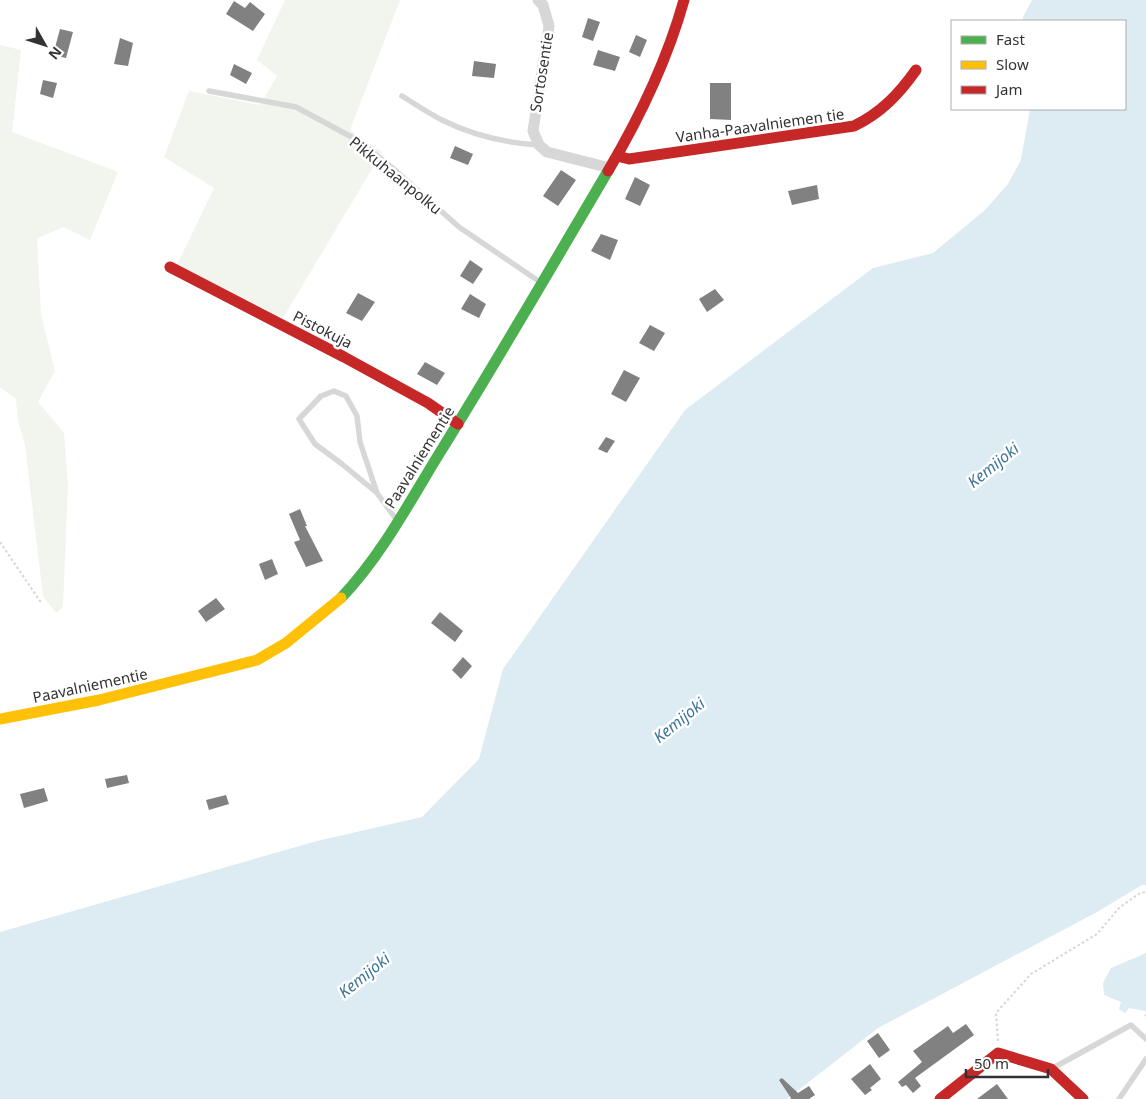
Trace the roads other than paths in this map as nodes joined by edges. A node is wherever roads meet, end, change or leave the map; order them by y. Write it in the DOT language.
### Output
graph roads {
  1 [pos="538,0"];
  2 [pos="684,0"];
  3 [pos="916,70"];
  4 [pos="209,91"];
  5 [pos="402,96"];
  6 [pos="539,145"];
  7 [pos="617,156"];
  8 [pos="610,168"];
  9 [pos="170,268"];
  10 [pos="541,283"];
  11 [pos="458,424"];
  12 [pos="378,493"];
  13 [pos="398,521"];
  14 [pos="0,719"];
  15 [pos="1146,1039"];
  16 [pos="1146,1059"];
  17 [pos="1051,1069"];
  18 [pos="940,1099"];
  19 [pos="1083,1099"];
  20 [pos="1119,1099"];
  1 -- 6 [label="street, Sortosentie"];
  2 -- 7 [label="street, Paavalniementie"];
  3 -- 7 [label="street, Vanha-Paavalniemen tie"];
  4 -- 10 [label="lane, Pikkuhaanpolku"];
  5 -- 6 [label="lane"];
  6 -- 8 [label="street"];
  7 -- 8 [label="street, Paavalniementie"];
  8 -- 10 [label="street, Paavalniementie"];
  9 -- 11 [label="street, Pistokuja"];
  10 -- 11 [label="street, Paavalniementie"];
  11 -- 13 [label="street, Paavalniementie"];
  12 -- 12 [label="lane"];
  12 -- 13 [label="lane"];
  13 -- 14 [label="street, Paavalniementie"];
  15 -- 17 [label="lane"];
  16 -- 20 [label="lane"];
  17 -- 18 [label="street"];
  17 -- 19 [label="street"];
}
